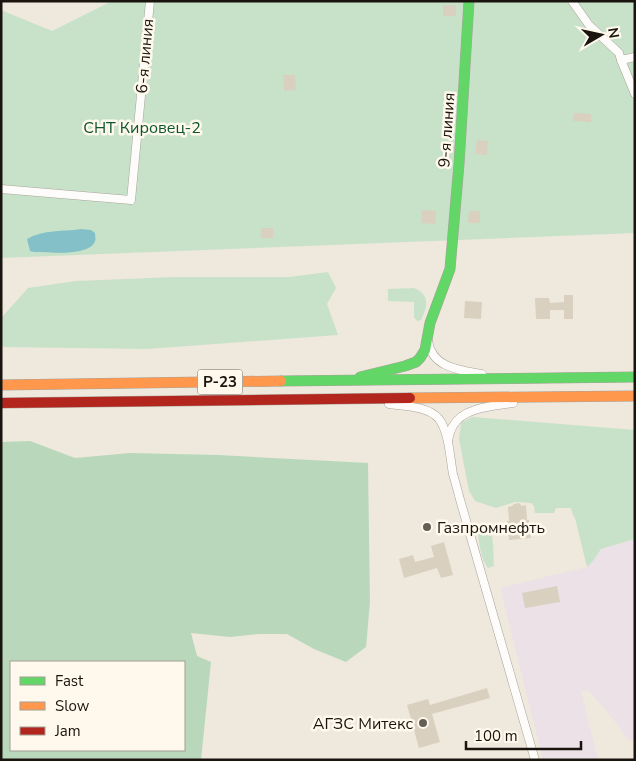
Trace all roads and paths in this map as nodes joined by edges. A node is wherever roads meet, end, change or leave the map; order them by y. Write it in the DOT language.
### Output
graph roads {
  1 [pos="150,1"];
  2 [pos="469,1"];
  3 [pos="572,1"];
  4 [pos="635,57"];
  5 [pos="621,60"];
  6 [pos="635,94"];
  7 [pos="1,188"];
  8 [pos="427,335"];
  9 [pos="635,377"];
  10 [pos="508,378"];
  11 [pos="343,381"];
  12 [pos="1,385"];
  13 [pos="635,396"];
  14 [pos="538,398"];
  15 [pos="359,399"];
  16 [pos="1,402"];
  17 [pos="448,443"];
  18 [pos="535,760"];
  1 -- 7 [label="street, 6-я линия"];
  2 -- 8 [label="main road, 9-я линия"];
  3 -- 5 [label="street"];
  4 -- 5 [label="street"];
  5 -- 6 [label="street"];
  8 -- 10 [label="street"];
  8 -- 11 [label="main road, 9-я линия"];
  9 -- 10 [label="main road, Р-23"];
  10 -- 11 [label="main road, Р-23"];
  11 -- 12 [label="main road, Р-23"];
  13 -- 14 [label="main road, Р-23"];
  14 -- 15 [label="main road, Р-23"];
  14 -- 17 [label="street"];
  15 -- 16 [label="main road, Р-23"];
  15 -- 17 [label="street"];
  17 -- 18 [label="street"];
}
